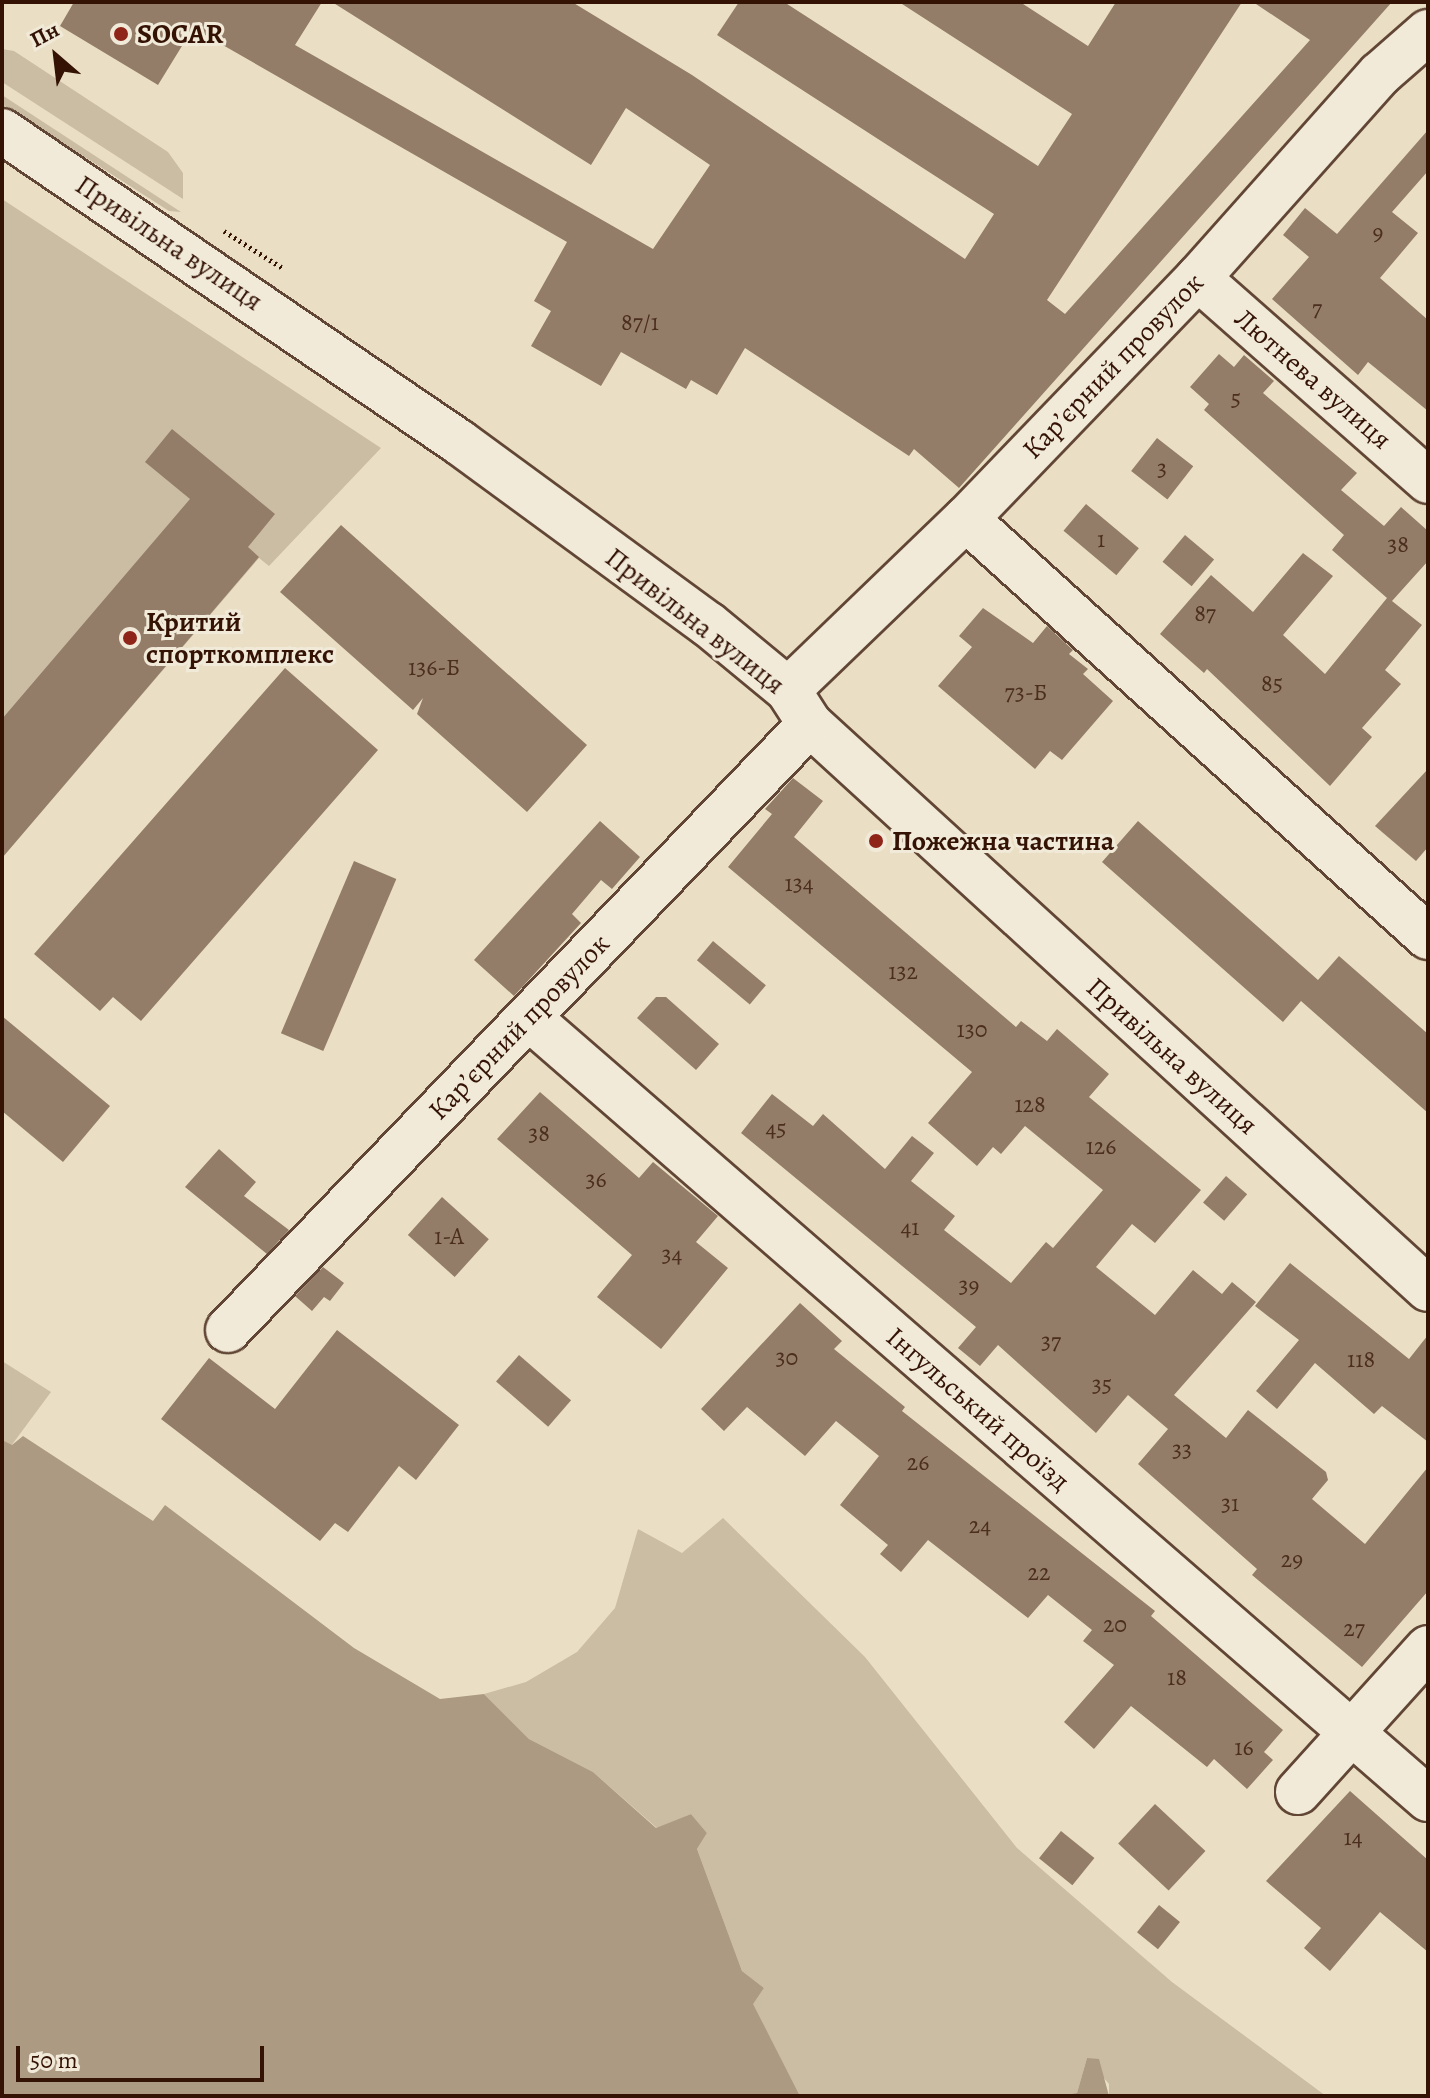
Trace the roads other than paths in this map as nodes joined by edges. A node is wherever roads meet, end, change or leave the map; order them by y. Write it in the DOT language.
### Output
graph roads {
  1 [pos="1424,44"];
  2 [pos="2,131"];
  3 [pos="1198,278"];
  4 [pos="1428,481"];
  5 [pos="966,519"];
  6 [pos="799,707"];
  7 [pos="1428,937"];
  8 [pos="529,1018"];
  9 [pos="1428,1289"];
  10 [pos="228,1330"];
  11 [pos="1428,1648"];
  12 [pos="1353,1728"];
  13 [pos="1298,1792"];
  14 [pos="1428,1799"];
  1 -- 3 [label="street, Карʼєрний провулок"];
  2 -- 6 [label="street, Привільна вулиця"];
  3 -- 4 [label="street, Лютнева вулиця"];
  3 -- 5 [label="street, Карʼєрний провулок"];
  5 -- 6 [label="street, Карʼєрний провулок"];
  5 -- 7 [label="street"];
  6 -- 8 [label="street, Карʼєрний провулок"];
  6 -- 9 [label="street, Привільна вулиця"];
  8 -- 10 [label="street, Карʼєрний провулок"];
  8 -- 12 [label="street, Інгульський проїзд"];
  11 -- 12 [label="street"];
  12 -- 13 [label="street"];
  12 -- 14 [label="street, Інгульський проїзд"];
}
